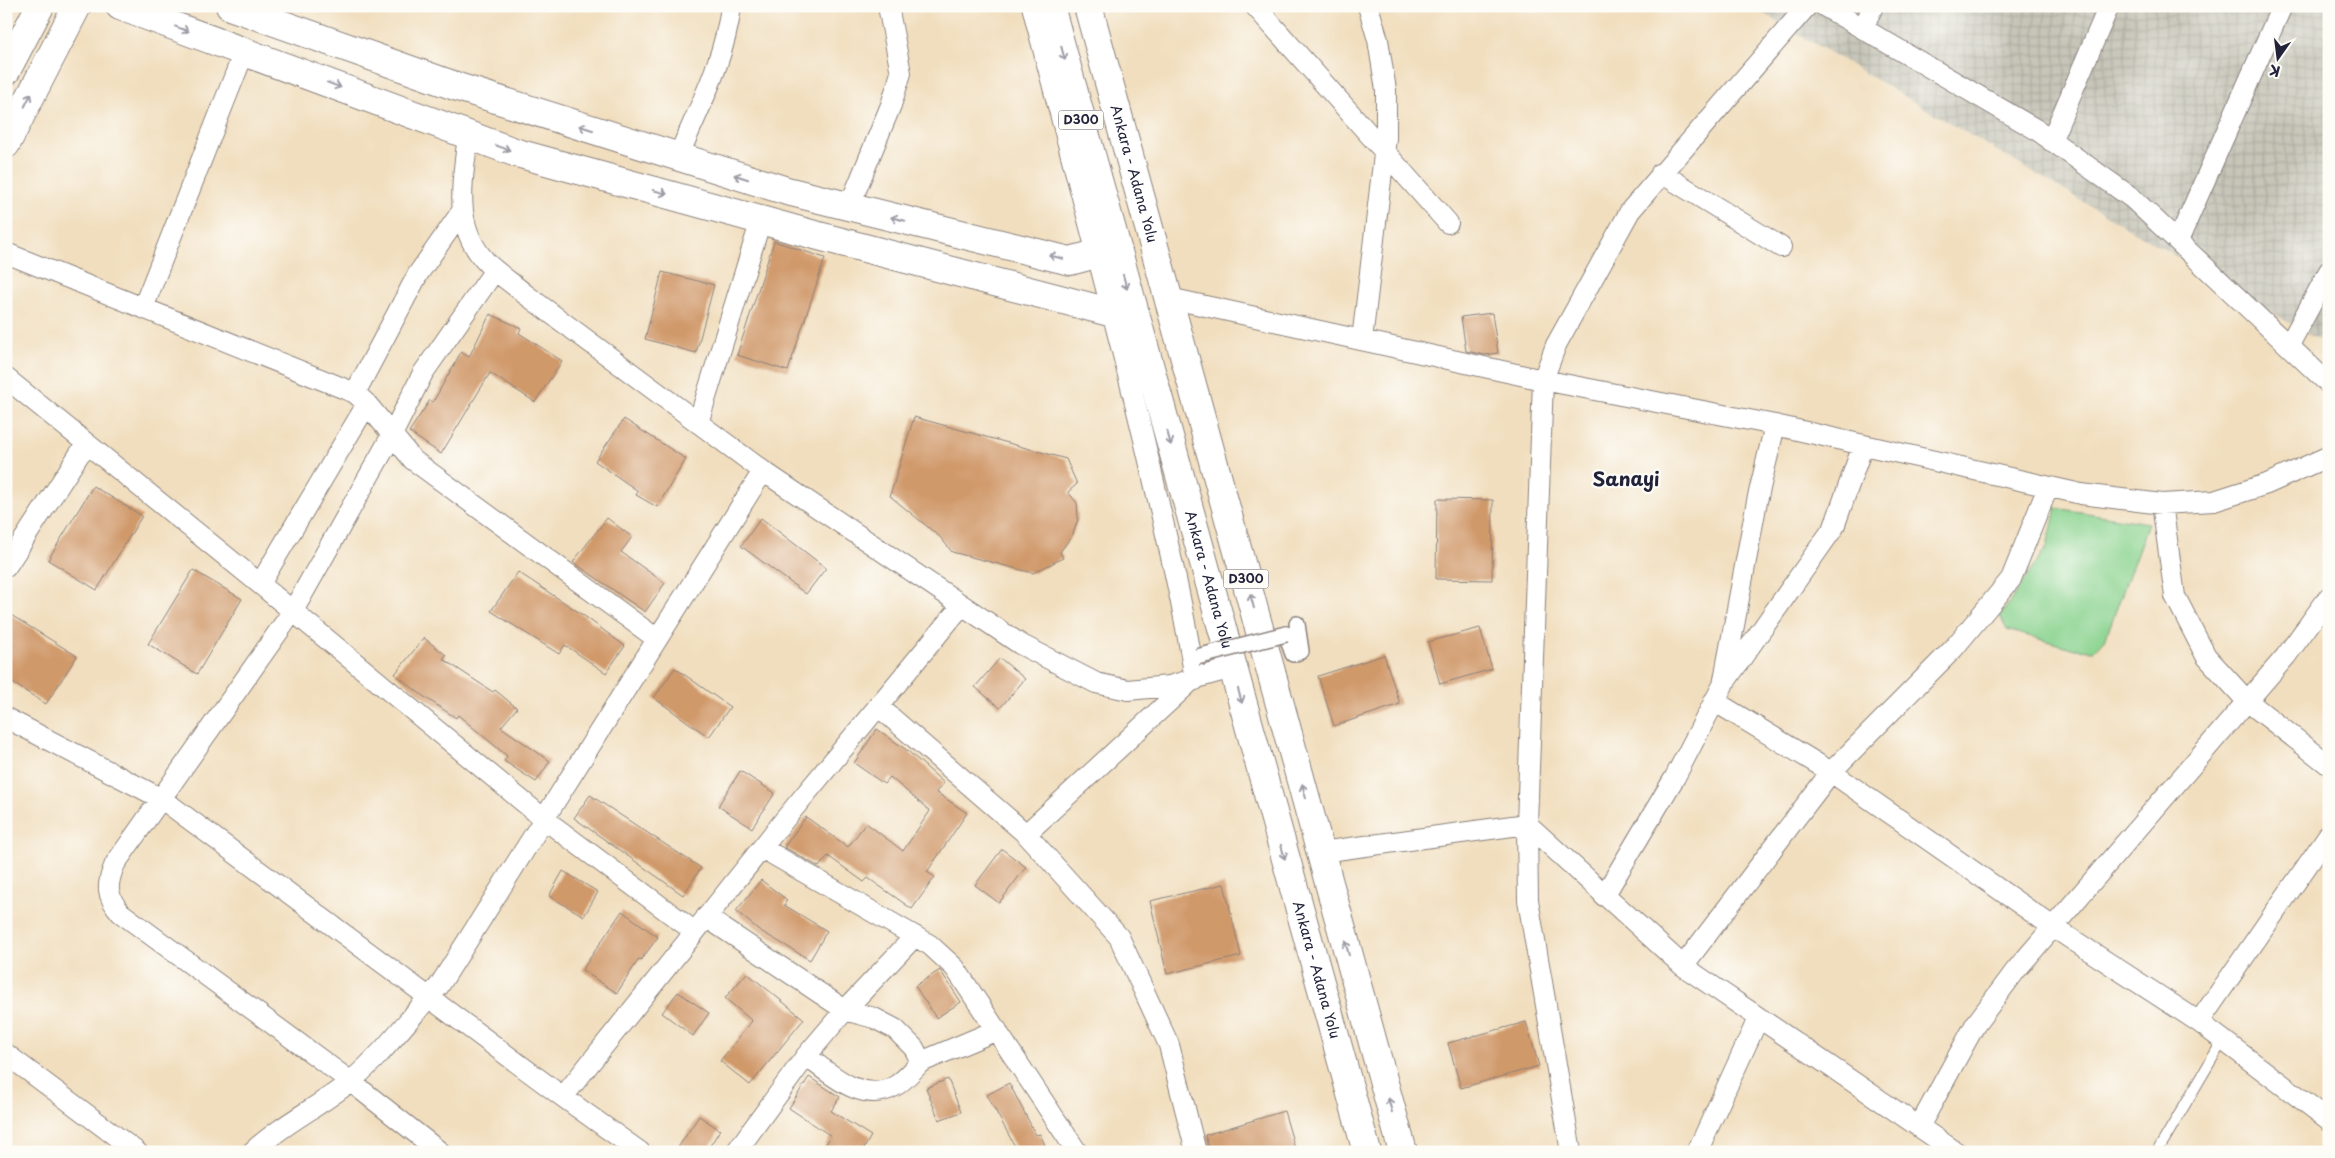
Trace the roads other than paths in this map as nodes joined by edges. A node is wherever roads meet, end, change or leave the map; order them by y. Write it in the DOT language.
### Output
graph roads {
  1 [pos="40,6"];
  2 [pos="77,6"];
  3 [pos="120,6"];
  4 [pos="230,6"];
  5 [pos="731,6"];
  6 [pos="888,6"];
  7 [pos="1032,6"];
  8 [pos="1050,6"];
  9 [pos="1088,6"];
  10 [pos="1255,6"];
  11 [pos="1368,6"];
  12 [pos="1807,6"];
  13 [pos="1824,6"];
  14 [pos="1873,6"];
  15 [pos="2109,6"];
  16 [pos="2282,6"];
  17 [pos="1863,29"];
  18 [pos="244,52"];
  19 [pos="6,71"];
  20 [pos="468,135"];
  21 [pos="2052,141"];
  22 [pos="6,144"];
  23 [pos="1384,151"];
  24 [pos="678,157"];
  25 [pos="1661,173"];
  26 [pos="850,207"];
  27 [pos="462,211"];
  28 [pos="761,220"];
  29 [pos="1448,223"];
  30 [pos="2178,241"];
  31 [pos="1104,244"];
  32 [pos="1781,247"];
  33 [pos="6,253"];
  34 [pos="495,270"];
  35 [pos="2329,271"];
  36 [pos="1168,298"];
  37 [pos="143,308"];
  38 [pos="1125,316"];
  39 [pos="1362,340"];
  40 [pos="2289,345"];
  41 [pos="6,378"];
  42 [pos="1542,380"];
  43 [pos="2329,384"];
  44 [pos="361,399"];
  45 [pos="698,423"];
  46 [pos="1775,425"];
  47 [pos="392,435"];
  48 [pos="86,444"];
  49 [pos="1863,445"];
  50 [pos="2329,456"];
  51 [pos="763,471"];
  52 [pos="2048,487"];
  53 [pos="2162,504"];
  54 [pos="6,567"];
  55 [pos="260,584"];
  56 [pos="2329,597"];
  57 [pos="962,605"];
  58 [pos="293,611"];
  59 [pos="1185,616"];
  60 [pos="1291,629"];
  61 [pos="656,639"];
  62 [pos="1232,668"];
  63 [pos="1193,680"];
  64 [pos="1719,693"];
  65 [pos="2248,701"];
  66 [pos="878,706"];
  67 [pos="6,718"];
  68 [pos="2329,765"];
  69 [pos="1831,772"];
  70 [pos="162,799"];
  71 [pos="544,819"];
  72 [pos="1527,824"];
  73 [pos="1026,834"];
  74 [pos="2329,834"];
  75 [pos="762,848"];
  76 [pos="1321,852"];
  77 [pos="1604,896"];
  78 [pos="701,924"];
  79 [pos="2053,927"];
  80 [pos="915,936"];
  81 [pos="1682,966"];
  82 [pos="430,996"];
  83 [pos="845,1010"];
  84 [pos="1758,1018"];
  85 [pos="2199,1022"];
  86 [pos="997,1030"];
  87 [pos="2223,1040"];
  88 [pos="6,1054"];
  89 [pos="806,1056"];
  90 [pos="921,1062"];
  91 [pos="350,1081"];
  92 [pos="563,1098"];
  93 [pos="2329,1120"];
  94 [pos="1919,1127"];
  95 [pos="137,1152"];
  96 [pos="252,1152"];
  97 [pos="440,1152"];
  98 [pos="640,1152"];
  99 [pos="736,1152"];
  100 [pos="1077,1152"];
  101 [pos="1196,1152"];
  102 [pos="1367,1152"];
  103 [pos="1403,1152"];
  104 [pos="1571,1152"];
  105 [pos="1697,1152"];
  106 [pos="1956,1152"];
  107 [pos="2157,1152"];
  1 -- 19 [label="main road"];
  22 -- 2 [label="main road, one-way"];
  3 -- 18 [label="main road, one-way"];
  24 -- 4 [label="main road, one-way"];
  5 -- 24 [label="street"];
  6 -- 26 [label="street"];
  7 -- 31 [label="street"];
  8 -- 31 [label="main road, Ankara - Adana Yolu / D300, one-way"];
  9 -- 36 [label="main road, Ankara - Adana Yolu / D300"];
  10 -- 23 [label="street"];
  11 -- 23 [label="street"];
  12 -- 25 [label="street"];
  13 -- 17 [label="street"];
  14 -- 17 [label="street"];
  15 -- 21 [label="street"];
  16 -- 30 [label="street"];
  17 -- 21 [label="street"];
  18 -- 20 [label="main road, one-way"];
  18 -- 37 [label="street"];
  20 -- 27 [label="street"];
  20 -- 28 [label="main road, one-way"];
  21 -- 30 [label="street"];
  23 -- 29 [label="street"];
  23 -- 39 [label="street"];
  26 -- 24 [label="main road, one-way"];
  25 -- 32 [label="street"];
  25 -- 42 [label="street"];
  31 -- 26 [label="main road, one-way"];
  27 -- 34 [label="street"];
  27 -- 44 [label="street"];
  28 -- 38 [label="main road"];
  28 -- 45 [label="street"];
  30 -- 40 [label="street"];
  31 -- 38 [label="main road, Ankara - Adana Yolu / D300"];
  33 -- 37 [label="street"];
  34 -- 45 [label="street"];
  34 -- 47 [label="street"];
  35 -- 40 [label="street"];
  36 -- 39 [label="street"];
  76 -- 36 [label="main road, Ankara - Adana Yolu / D300, one-way"];
  37 -- 44 [label="street"];
  38 -- 59 [label="street"];
  38 -- 62 [label="main road, Ankara - Adana Yolu / D300, one-way"];
  39 -- 42 [label="street"];
  40 -- 43 [label="street"];
  41 -- 48 [label="street"];
  42 -- 46 [label="street"];
  42 -- 72 [label="street"];
  44 -- 47 [label="street"];
  44 -- 55 [label="street"];
  45 -- 51 [label="street"];
  46 -- 49 [label="street"];
  46 -- 64 [label="street"];
  47 -- 58 [label="street"];
  47 -- 61 [label="street"];
  48 -- 54 [label="street"];
  48 -- 55 [label="street"];
  49 -- 52 [label="street"];
  49 -- 64 [label="street"];
  50 -- 53 [label="street"];
  51 -- 57 [label="street"];
  51 -- 61 [label="street"];
  52 -- 53 [label="street"];
  52 -- 69 [label="street"];
  53 -- 65 [label="street"];
  55 -- 58 [label="street"];
  56 -- 65 [label="street"];
  57 -- 63 [label="street"];
  57 -- 66 [label="street"];
  58 -- 70 [label="street"];
  58 -- 71 [label="street"];
  59 -- 60 [label="street, bridge"];
  59 -- 63 [label="street"];
  61 -- 71 [label="street"];
  62 -- 63 [label="street"];
  62 -- 102 [label="main road, Ankara - Adana Yolu / D300, one-way"];
  63 -- 73 [label="street"];
  64 -- 69 [label="street"];
  64 -- 77 [label="street"];
  65 -- 68 [label="street"];
  65 -- 79 [label="street"];
  66 -- 73 [label="street"];
  66 -- 75 [label="street"];
  67 -- 70 [label="street"];
  69 -- 79 [label="street"];
  69 -- 81 [label="street"];
  70 -- 82 [label="street"];
  70 -- 91 [label="street"];
  71 -- 78 [label="street"];
  71 -- 82 [label="street"];
  72 -- 76 [label="street"];
  72 -- 77 [label="street"];
  72 -- 104 [label="street"];
  73 -- 101 [label="street"];
  74 -- 85 [label="street"];
  75 -- 78 [label="street"];
  75 -- 80 [label="street"];
  103 -- 76 [label="main road, Ankara - Adana Yolu / D300, one-way"];
  77 -- 81 [label="street"];
  78 -- 83 [label="street"];
  78 -- 92 [label="street"];
  79 -- 85 [label="street"];
  79 -- 94 [label="street"];
  80 -- 83 [label="street"];
  80 -- 86 [label="street"];
  81 -- 84 [label="street"];
  82 -- 91 [label="street"];
  82 -- 92 [label="street"];
  83 -- 89 [label="street"];
  83 -- 90 [label="street"];
  84 -- 94 [label="street"];
  84 -- 105 [label="street"];
  85 -- 87 [label="street"];
  86 -- 90 [label="street"];
  86 -- 100 [label="street"];
  87 -- 93 [label="street"];
  87 -- 107 [label="lane"];
  88 -- 95 [label="street"];
  89 -- 90 [label="street"];
  89 -- 99 [label="street"];
  91 -- 96 [label="street"];
  91 -- 97 [label="street"];
  92 -- 98 [label="street"];
  94 -- 106 [label="street"];
}
